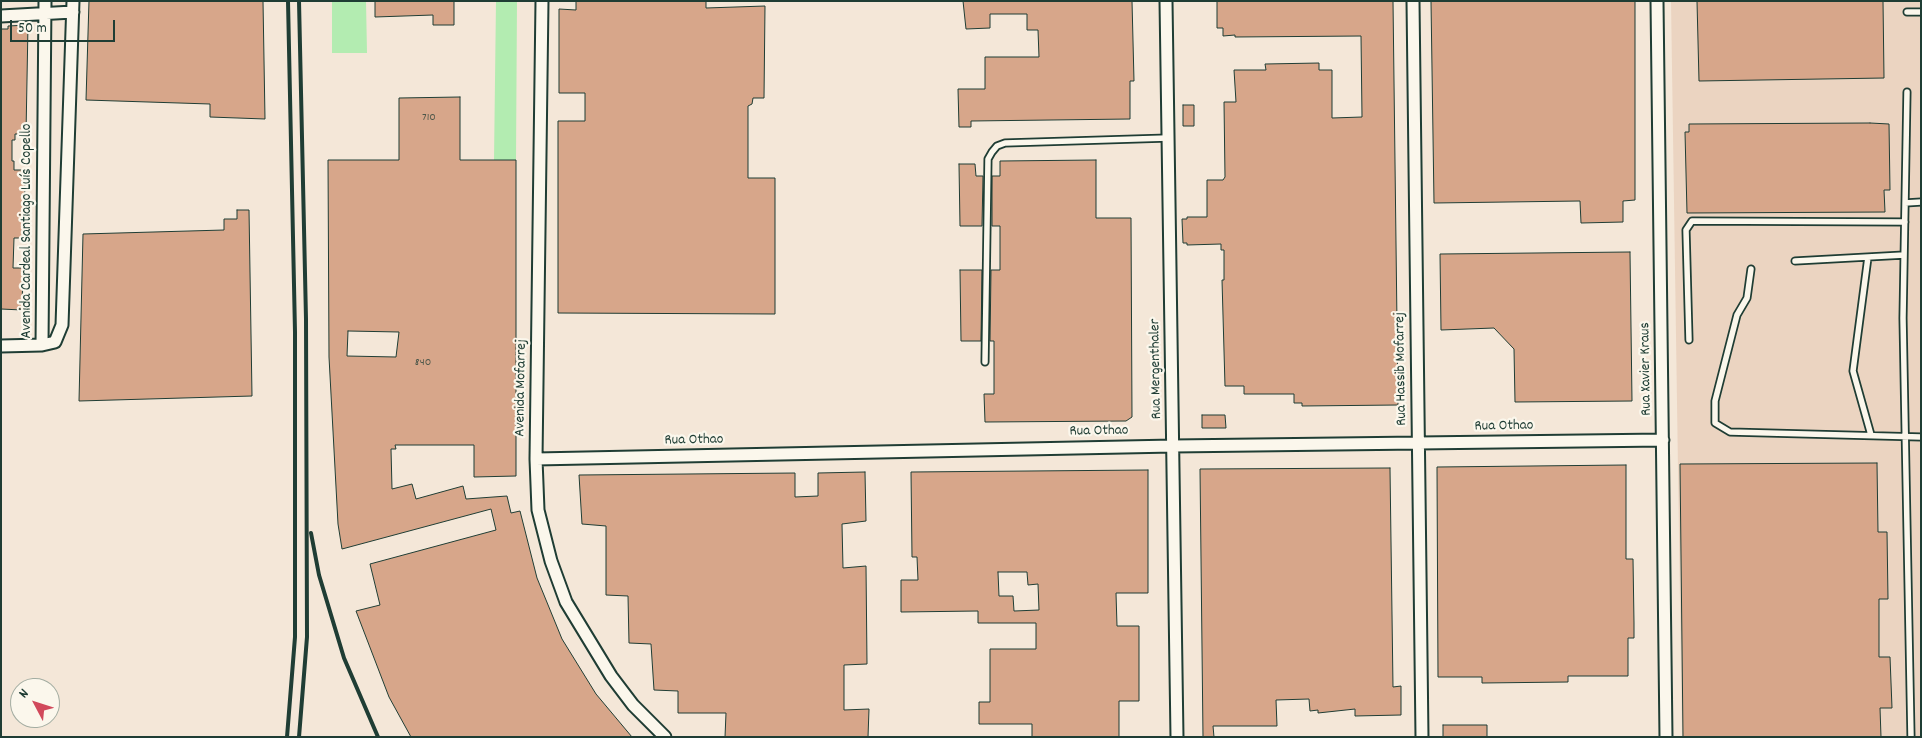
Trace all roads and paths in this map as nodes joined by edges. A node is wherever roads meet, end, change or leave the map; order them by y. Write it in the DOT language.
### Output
graph roads {
  1 [pos="45,1"];
  2 [pos="542,1"];
  3 [pos="1166,1"];
  4 [pos="1413,1"];
  5 [pos="1657,1"];
  6 [pos="73,7"];
  7 [pos="1907,12"];
  8 [pos="1921,12"];
  9 [pos="45,14"];
  10 [pos="1,16"];
  11 [pos="1907,92"];
  12 [pos="1168,138"];
  13 [pos="1921,202"];
  14 [pos="1905,203"];
  15 [pos="1904,222"];
  16 [pos="1904,255"];
  17 [pos="1868,257"];
  18 [pos="1794,261"];
  19 [pos="1751,268"];
  20 [pos="1689,340"];
  21 [pos="42,345"];
  22 [pos="1,346"];
  23 [pos="985,362"];
  24 [pos="1871,435"];
  25 [pos="1904,436"];
  26 [pos="1921,437"];
  27 [pos="1663,440"];
  28 [pos="1418,443"];
  29 [pos="1173,446"];
  30 [pos="536,459"];
  31 [pos="665,737"];
  32 [pos="1177,737"];
  33 [pos="1422,737"];
  34 [pos="1666,737"];
  35 [pos="1911,737"];
  1 -- 9 [label="street, Avenida Cardeal Santiago Luís Copello"];
  2 -- 30 [label="street, Avenida Mofarrej"];
  3 -- 12 [label="street, Rua Mergenthaler"];
  4 -- 28 [label="street, Rua Hassib Mofarrej"];
  5 -- 27 [label="street, Rua Xavier Kraus"];
  6 -- 9 [label="street"];
  6 -- 21 [label="street, Avenida Cardeal Santiago Luís Copello"];
  7 -- 8 [label="lane"];
  9 -- 10 [label="street"];
  9 -- 21 [label="street, Avenida Cardeal Santiago Luís Copello"];
  11 -- 14 [label="lane"];
  12 -- 23 [label="lane"];
  12 -- 29 [label="street, Rua Mergenthaler"];
  13 -- 14 [label="lane"];
  14 -- 15 [label="lane"];
  15 -- 16 [label="lane"];
  15 -- 20 [label="lane"];
  16 -- 17 [label="lane"];
  16 -- 25 [label="lane"];
  17 -- 18 [label="lane"];
  17 -- 24 [label="lane"];
  19 -- 24 [label="lane"];
  21 -- 22 [label="street"];
  24 -- 25 [label="lane"];
  25 -- 26 [label="lane"];
  25 -- 35 [label="lane"];
  27 -- 28 [label="street, Rua Othao"];
  27 -- 34 [label="street, Rua Xavier Kraus"];
  28 -- 29 [label="street, Rua Othao"];
  28 -- 33 [label="street, Rua Hassib Mofarrej"];
  29 -- 30 [label="street, Rua Othao"];
  29 -- 32 [label="street, Rua Mergenthaler"];
  30 -- 31 [label="street, Avenida Mofarrej"];
}
